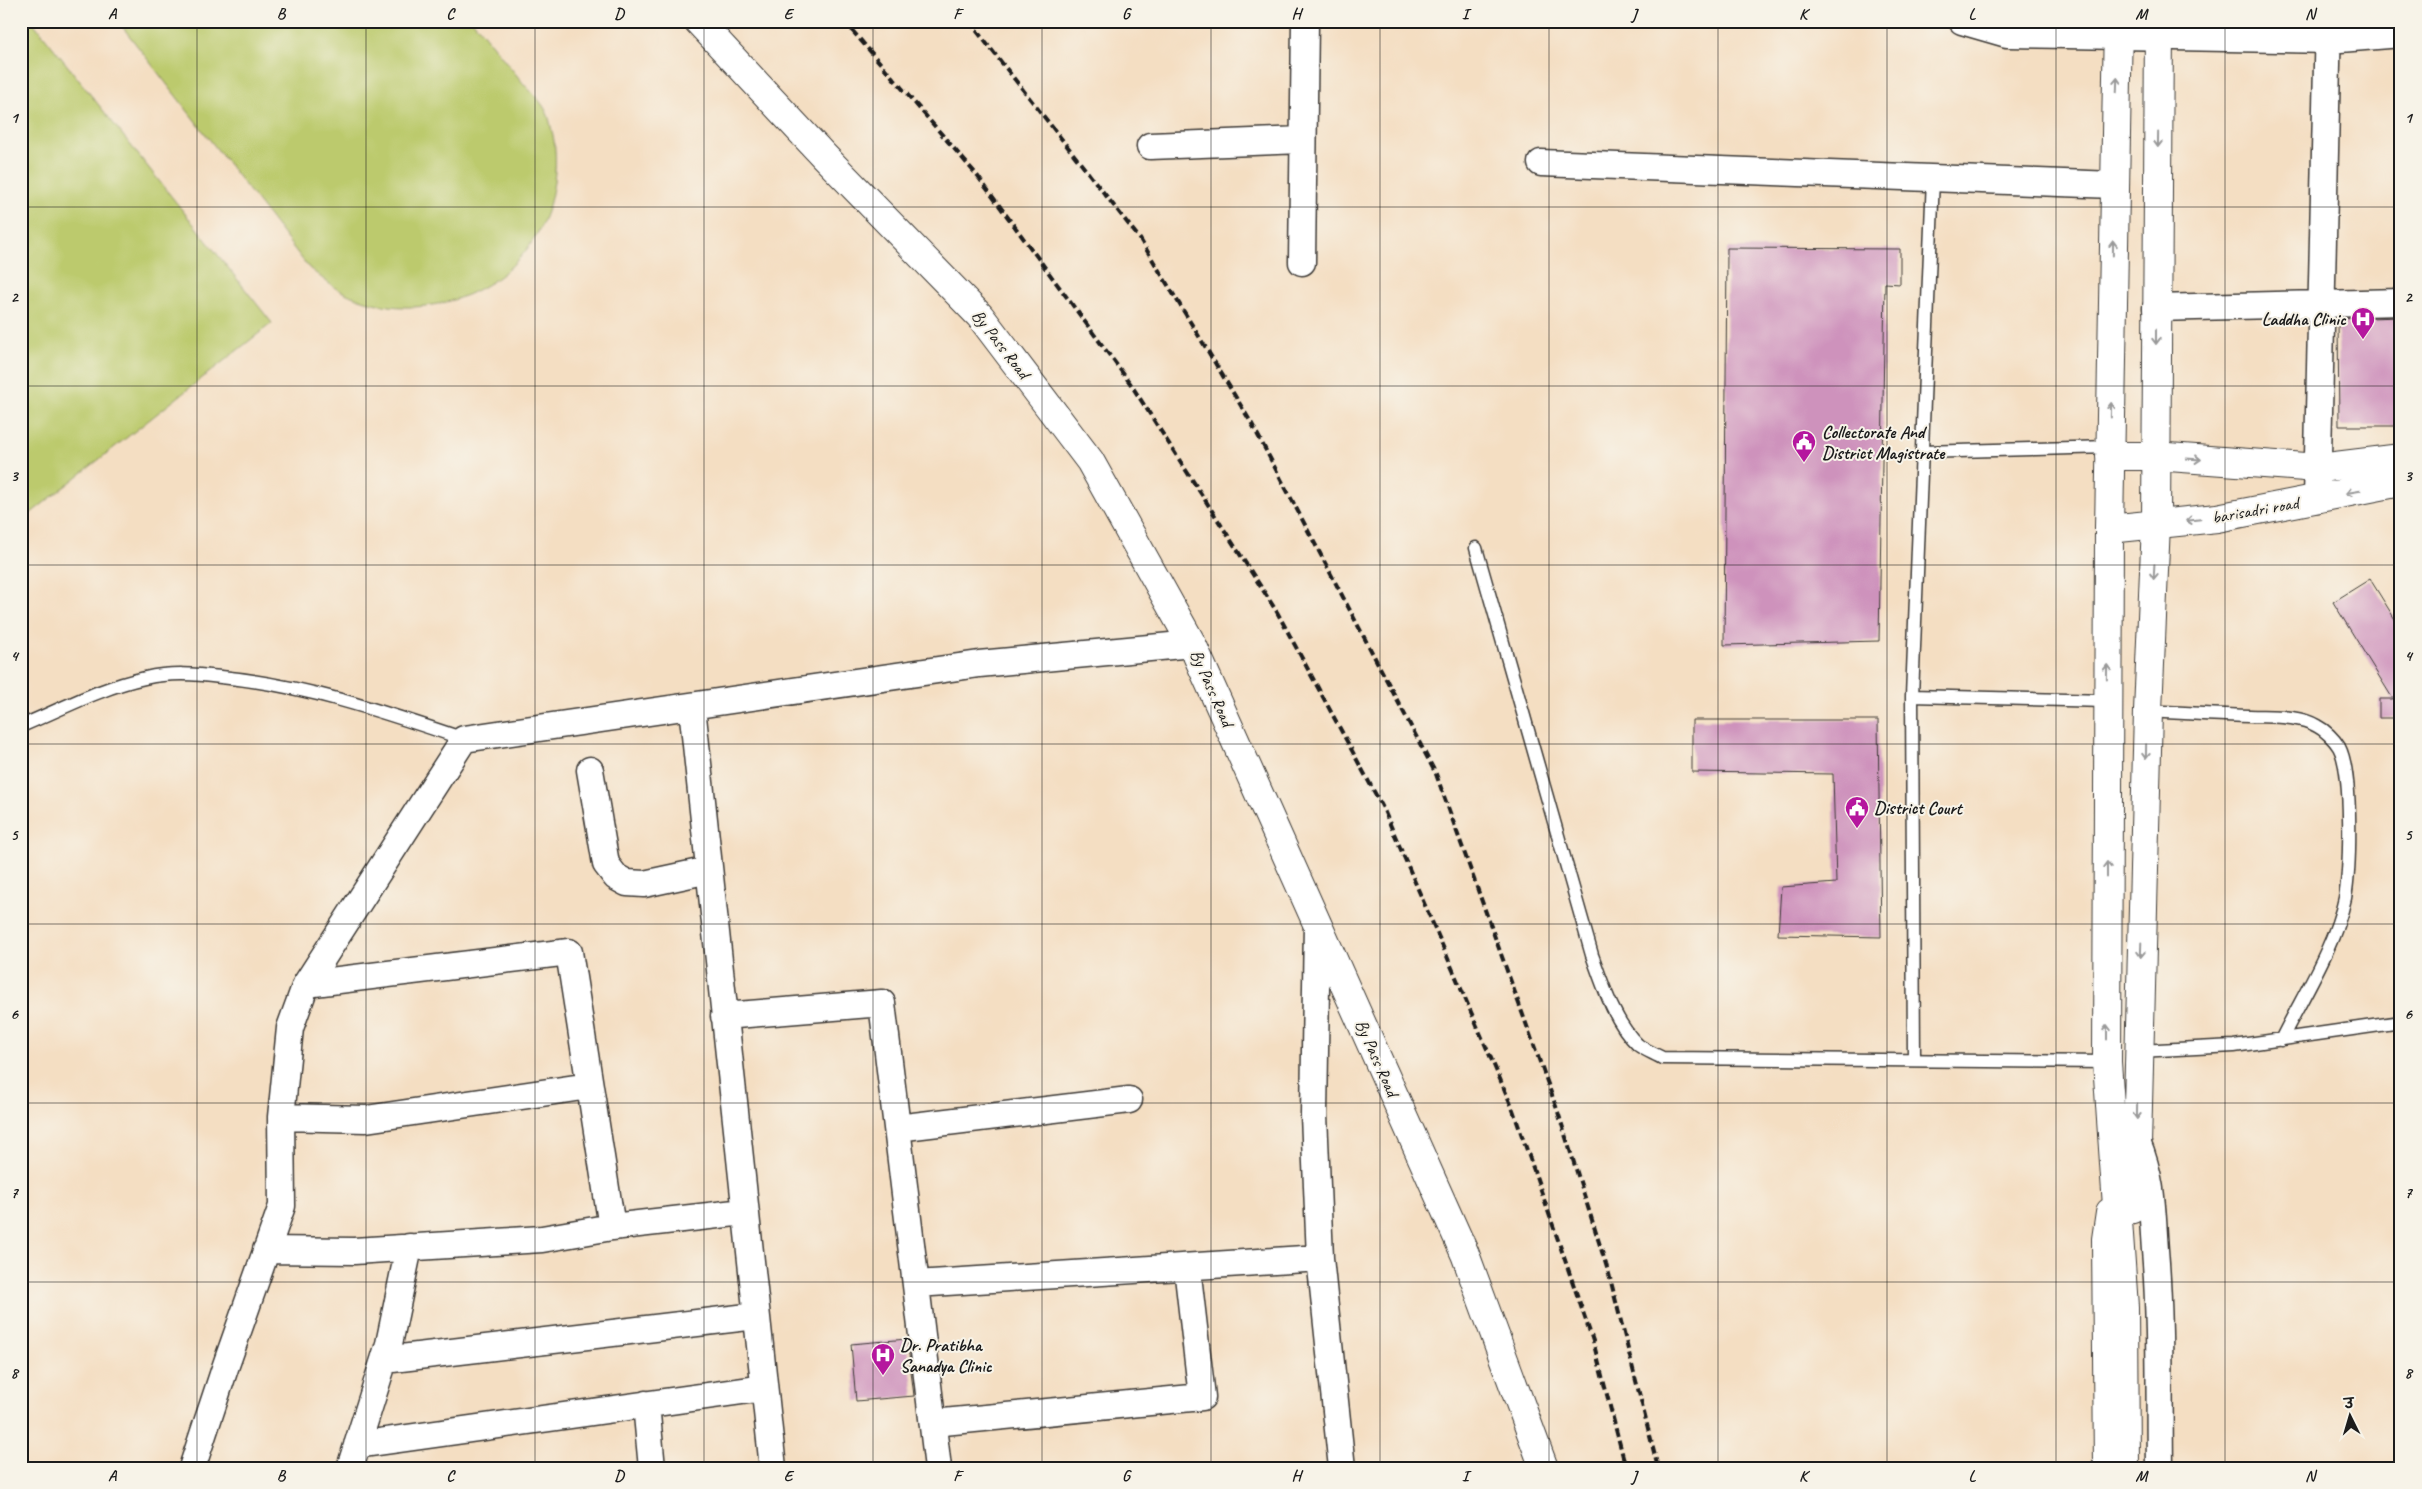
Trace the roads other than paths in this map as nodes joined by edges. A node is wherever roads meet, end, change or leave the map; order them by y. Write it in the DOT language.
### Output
graph roads {
  1 [pos="698,21"];
  2 [pos="1305,21"];
  3 [pos="1962,21"];
  4 [pos="2118,28"];
  5 [pos="2160,29"];
  6 [pos="2328,31"];
  7 [pos="2401,34"];
  8 [pos="1303,140"];
  9 [pos="1150,146"];
  10 [pos="1541,163"];
  11 [pos="1933,178"];
  12 [pos="2114,185"];
  13 [pos="1302,262"];
  14 [pos="2401,302"];
  15 [pos="2322,304"];
  16 [pos="2156,308"];
  17 [pos="1922,452"];
  18 [pos="2110,452"];
  19 [pos="2155,456"];
  20 [pos="2401,458"];
  21 [pos="2319,468"];
  22 [pos="2401,482"];
  23 [pos="2317,499"];
  24 [pos="2156,524"];
  25 [pos="2109,529"];
  26 [pos="1476,548"];
  27 [pos="1192,644"];
  28 [pos="1912,696"];
  29 [pos="2106,701"];
  30 [pos="692,707"];
  31 [pos="2148,711"];
  32 [pos="21,726"];
  33 [pos="464,739"];
  34 [pos="590,770"];
  35 [pos="709,870"];
  36 [pos="2142,914"];
  37 [pos="2107,915"];
  38 [pos="1317,923"];
  39 [pos="306,984"];
  40 [pos="724,1016"];
  41 [pos="2401,1022"];
  42 [pos="2281,1040"];
  43 [pos="2139,1051"];
  44 [pos="1914,1060"];
  45 [pos="2107,1062"];
  46 [pos="589,1086"];
  47 [pos="1128,1100"];
  48 [pos="282,1117"];
  49 [pos="897,1128"];
  50 [pos="2136,1142"];
  51 [pos="2116,1186"];
  52 [pos="744,1212"];
  53 [pos="612,1227"];
  54 [pos="409,1247"];
  55 [pos="266,1250"];
  56 [pos="1320,1258"];
  57 [pos="1187,1267"];
  58 [pos="916,1284"];
  59 [pos="2124,1307"];
  60 [pos="756,1316"];
  61 [pos="384,1360"];
  62 [pos="764,1388"];
  63 [pos="646,1404"];
  64 [pos="933,1423"];
  65 [pos="354,1456"];
  66 [pos="192,1468"];
  67 [pos="652,1468"];
  68 [pos="773,1468"];
  69 [pos="938,1468"];
  70 [pos="1342,1468"];
  71 [pos="1544,1468"];
  72 [pos="2108,1468"];
  73 [pos="2125,1468"];
  74 [pos="2160,1468"];
  1 -- 27 [label="main road, By Pass Road"];
  2 -- 8 [label="street"];
  3 -- 4 [label="street"];
  4 -- 5 [label="street"];
  12 -- 4 [label="main road, one-way"];
  5 -- 6 [label="street"];
  5 -- 16 [label="main road, one-way"];
  6 -- 7 [label="street"];
  6 -- 15 [label="street"];
  8 -- 9 [label="street"];
  8 -- 13 [label="street"];
  10 -- 11 [label="street"];
  11 -- 12 [label="street"];
  11 -- 17 [label="lane"];
  18 -- 12 [label="main road, one-way"];
  14 -- 15 [label="street"];
  15 -- 16 [label="street"];
  15 -- 21 [label="street"];
  16 -- 19 [label="main road, one-way"];
  17 -- 18 [label="lane"];
  17 -- 28 [label="lane"];
  18 -- 19 [label="main road"];
  18 -- 25 [label="main road"];
  19 -- 21 [label="main road, one-way"];
  19 -- 24 [label="main road"];
  20 -- 21 [label="main road"];
  21 -- 23 [label="street"];
  22 -- 23 [label="main road, barisadri road, one-way"];
  23 -- 24 [label="main road, barisadri road, one-way"];
  24 -- 25 [label="main road, barisadri road"];
  24 -- 31 [label="main road, one-way"];
  29 -- 25 [label="main road, one-way"];
  26 -- 44 [label="lane"];
  27 -- 30 [label="street"];
  27 -- 38 [label="main road, By Pass Road"];
  28 -- 29 [label="lane"];
  28 -- 44 [label="lane"];
  37 -- 29 [label="main road, one-way"];
  30 -- 33 [label="street"];
  30 -- 35 [label="street"];
  31 -- 36 [label="main road, one-way"];
  31 -- 42 [label="lane"];
  32 -- 33 [label="lane"];
  33 -- 39 [label="street"];
  34 -- 35 [label="street"];
  35 -- 40 [label="street"];
  36 -- 37 [label="main road"];
  36 -- 43 [label="main road, one-way"];
  45 -- 37 [label="main road, one-way"];
  38 -- 56 [label="street"];
  38 -- 71 [label="main road, By Pass Road"];
  39 -- 46 [label="street"];
  39 -- 48 [label="street"];
  40 -- 49 [label="street"];
  40 -- 52 [label="street"];
  41 -- 42 [label="lane"];
  42 -- 43 [label="lane"];
  43 -- 50 [label="main road, one-way"];
  44 -- 45 [label="lane"];
  45 -- 51 [label="main road"];
  46 -- 48 [label="street"];
  46 -- 53 [label="street"];
  47 -- 49 [label="street"];
  48 -- 55 [label="street"];
  49 -- 58 [label="street"];
  50 -- 59 [label="main road"];
  50 -- 74 [label="street"];
  51 -- 59 [label="main road"];
  51 -- 72 [label="main road"];
  52 -- 53 [label="street"];
  52 -- 60 [label="street"];
  53 -- 54 [label="street"];
  54 -- 55 [label="street"];
  54 -- 61 [label="street"];
  55 -- 66 [label="street"];
  56 -- 57 [label="street"];
  56 -- 70 [label="street"];
  57 -- 58 [label="street"];
  57 -- 64 [label="street"];
  58 -- 64 [label="street"];
  59 -- 73 [label="main road"];
  60 -- 61 [label="street"];
  60 -- 62 [label="street"];
  61 -- 65 [label="street"];
  62 -- 63 [label="street"];
  62 -- 68 [label="street"];
  63 -- 65 [label="street"];
  63 -- 67 [label="street"];
  64 -- 69 [label="street"];
}
